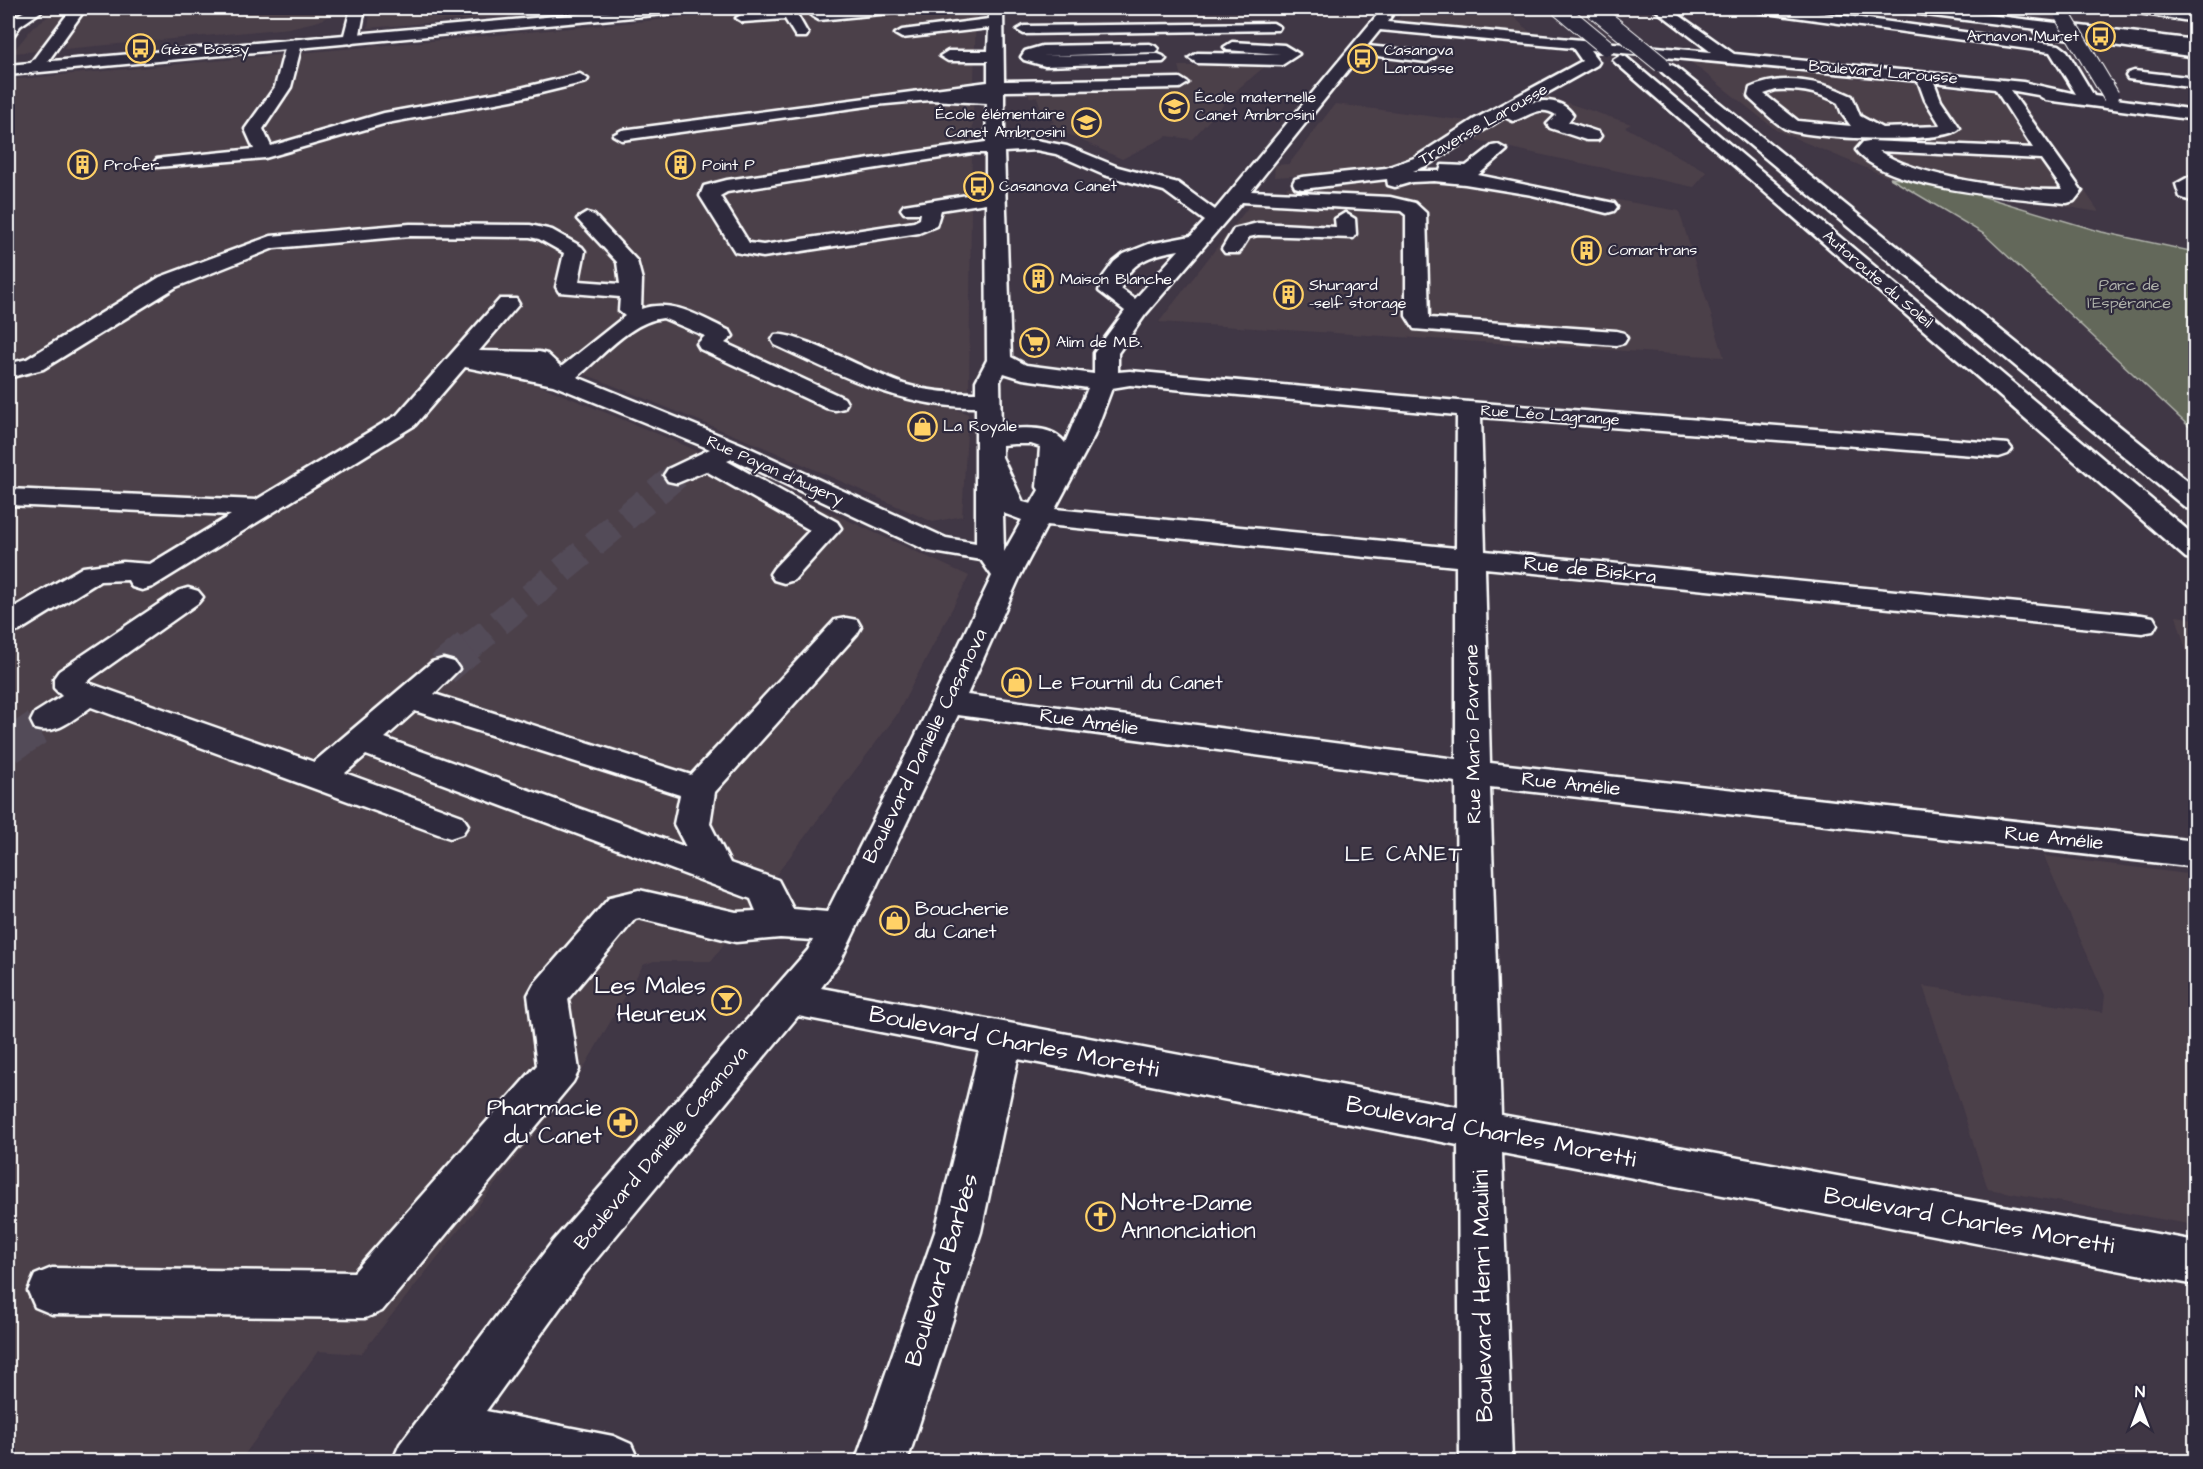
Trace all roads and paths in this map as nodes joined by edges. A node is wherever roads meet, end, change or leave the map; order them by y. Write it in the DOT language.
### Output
graph roads {
  1 [pos="39,8"];
  2 [pos="79,8"];
  3 [pos="358,8"];
  4 [pos="687,8"];
  5 [pos="900,8"];
  6 [pos="1390,8"];
  7 [pos="1559,8"];
  8 [pos="1592,8"];
  9 [pos="1660,8"];
  10 [pos="1759,8"];
  11 [pos="1861,8"];
  12 [pos="1902,8"];
  13 [pos="1940,8"];
  14 [pos="2132,8"];
  15 [pos="2177,8"];
  16 [pos="2196,9"];
  17 [pos="2062,12"];
  18 [pos="996,15"];
  19 [pos="742,16"];
  20 [pos="819,16"];
  21 [pos="2196,18"];
  22 [pos="1182,21"];
  23 [pos="2012,21"];
  24 [pos="1150,23"];
  25 [pos="1376,25"];
  26 [pos="1273,27"];
  27 [pos="1024,30"];
  28 [pos="928,32"];
  29 [pos="2196,32"];
  30 [pos="8,33"];
  31 [pos="801,34"];
  32 [pos="902,34"];
  33 [pos="351,39"];
  34 [pos="294,44"];
  35 [pos="1578,44"];
  36 [pos="2196,45"];
  37 [pos="1357,49"];
  38 [pos="1158,50"];
  39 [pos="2196,52"];
  40 [pos="1696,55"];
  41 [pos="996,56"];
  42 [pos="1427,57"];
  43 [pos="1730,58"];
  44 [pos="35,68"];
  45 [pos="8,70"];
  46 [pos="2134,76"];
  47 [pos="580,79"];
  48 [pos="1926,81"];
  49 [pos="1179,83"];
  50 [pos="2196,83"];
  51 [pos="2002,90"];
  52 [pos="996,93"];
  53 [pos="2069,97"];
  54 [pos="2088,100"];
  55 [pos="2114,100"];
  56 [pos="1549,107"];
  57 [pos="2196,115"];
  58 [pos="1479,124"];
  59 [pos="1880,133"];
  60 [pos="1902,133"];
  61 [pos="622,135"];
  62 [pos="1592,136"];
  63 [pos="996,146"];
  64 [pos="1974,151"];
  65 [pos="265,153"];
  66 [pos="2047,154"];
  67 [pos="1420,162"];
  68 [pos="163,163"];
  69 [pos="2196,178"];
  70 [pos="1171,187"];
  71 [pos="1226,191"];
  72 [pos="995,196"];
  73 [pos="2196,197"];
  74 [pos="1285,199"];
  75 [pos="1331,201"];
  76 [pos="1607,207"];
  77 [pos="587,219"];
  78 [pos="1215,219"];
  79 [pos="1345,219"];
  80 [pos="1283,229"];
  81 [pos="1196,241"];
  82 [pos="1232,249"];
  83 [pos="631,291"];
  84 [pos="508,304"];
  85 [pos="1137,310"];
  86 [pos="630,322"];
  87 [pos="1616,338"];
  88 [pos="783,340"];
  89 [pos="1106,353"];
  90 [pos="458,359"];
  91 [pos="999,360"];
  92 [pos="8,371"];
  93 [pos="1047,375"];
  94 [pos="560,379"];
  95 [pos="1101,382"];
  96 [pos="989,400"];
  97 [pos="836,403"];
  98 [pos="1469,409"];
  99 [pos="732,449"];
  100 [pos="990,449"];
  101 [pos="1999,449"];
  102 [pos="707,461"];
  103 [pos="677,475"];
  104 [pos="8,497"];
  105 [pos="2196,502"];
  106 [pos="1044,505"];
  107 [pos="262,508"];
  108 [pos="2196,552"];
  109 [pos="1470,558"];
  110 [pos="998,564"];
  111 [pos="784,574"];
  112 [pos="188,597"];
  113 [pos="8,624"];
  114 [pos="2142,624"];
  115 [pos="846,627"];
  116 [pos="443,669"];
  117 [pos="86,695"];
  118 [pos="411,698"];
  119 [pos="947,703"];
  120 [pos="47,721"];
  121 [pos="361,741"];
  122 [pos="1473,773"];
  123 [pos="319,776"];
  124 [pos="698,789"];
  125 [pos="450,825"];
  126 [pos="2196,854"];
  127 [pos="718,874"];
  128 [pos="780,923"];
  129 [pos="837,927"];
  130 [pos="788,998"];
  131 [pos="1002,1040"];
  132 [pos="1479,1130"];
  133 [pos="2196,1263"];
  134 [pos="52,1291"];
  135 [pos="430,1444"];
  136 [pos="613,1461"];
  137 [pos="881,1461"];
  138 [pos="1486,1461"];
  1 -- 30 [label="main road"];
  2 -- 44 [label="main road"];
  3 -- 33 [label="main road"];
  4 -- 33 [label="main road"];
  5 -- 20 [label="main road"];
  6 -- 25 [label="main road, Boulevard Danielle Casanova"];
  7 -- 108 [label="main road, Autoroute du Soleil, bridge"];
  8 -- 105 [label="main road, Autoroute du Soleil, bridge"];
  9 -- 43 [label="main road"];
  10 -- 54 [label="main road"];
  11 -- 39 [label="main road"];
  12 -- 23 [label="main road"];
  13 -- 23 [label="main road"];
  14 -- 21 [label="main road"];
  15 -- 16 [label="main road"];
  17 -- 29 [label="main road"];
  17 -- 55 [label="main road, bridge"];
  18 -- 28 [label="main road"];
  18 -- 41 [label="main road"];
  19 -- 31 [label="main road"];
  22 -- 24 [label="main road"];
  22 -- 26 [label="main road"];
  22 -- 38 [label="main road"];
  23 -- 36 [label="main road"];
  24 -- 27 [label="main road"];
  24 -- 38 [label="main road"];
  25 -- 35 [label="main road, Boulevard Larousse"];
  25 -- 37 [label="main road, Boulevard Danielle Casanova"];
  28 -- 32 [label="main road"];
  28 -- 41 [label="main road"];
  33 -- 34 [label="main road"];
  34 -- 44 [label="main road"];
  34 -- 65 [label="main road"];
  35 -- 40 [label="main road, Boulevard Larousse"];
  35 -- 58 [label="main road, Traverse Larousse"];
  37 -- 42 [label="main road"];
  37 -- 71 [label="main road, Boulevard Danielle Casanova"];
  38 -- 38 [label="main road"];
  40 -- 43 [label="main road, Boulevard Larousse"];
  40 -- 48 [label="main road, Boulevard Larousse"];
  41 -- 52 [label="main road"];
  43 -- 53 [label="main road, Boulevard Larousse"];
  44 -- 45 [label="main road"];
  46 -- 50 [label="main road"];
  47 -- 65 [label="main road"];
  48 -- 51 [label="main road, Boulevard Larousse"];
  48 -- 60 [label="main road"];
  49 -- 52 [label="main road"];
  51 -- 53 [label="main road, Boulevard Larousse"];
  51 -- 66 [label="main road"];
  52 -- 61 [label="main road"];
  52 -- 63 [label="main road"];
  53 -- 54 [label="main road, Boulevard Larousse"];
  54 -- 55 [label="main road, Boulevard Larousse"];
  55 -- 57 [label="main road, Boulevard Larousse"];
  56 -- 58 [label="main road"];
  56 -- 62 [label="main road"];
  56 -- 67 [label="main road"];
  58 -- 67 [label="main road, Traverse Larousse"];
  59 -- 59 [label="main road"];
  59 -- 60 [label="main road"];
  60 -- 64 [label="main road"];
  63 -- 70 [label="main road"];
  63 -- 72 [label="main road"];
  63 -- 72 [label="main road"];
  64 -- 66 [label="main road"];
  64 -- 66 [label="main road"];
  65 -- 68 [label="main road"];
  67 -- 71 [label="main road, Traverse Larousse"];
  69 -- 73 [label="main road"];
  70 -- 71 [label="main road"];
  70 -- 78 [label="main road"];
  71 -- 74 [label="main road"];
  71 -- 78 [label="main road, Boulevard Danielle Casanova"];
  72 -- 91 [label="main road"];
  74 -- 75 [label="main road"];
  74 -- 80 [label="main road"];
  75 -- 76 [label="main road"];
  75 -- 87 [label="main road"];
  77 -- 83 [label="main road"];
  78 -- 81 [label="main road, Boulevard Danielle Casanova"];
  79 -- 80 [label="main road"];
  80 -- 82 [label="main road"];
  81 -- 85 [label="main road, Boulevard Danielle Casanova"];
  81 -- 85 [label="main road"];
  83 -- 86 [label="main road"];
  83 -- 92 [label="main road"];
  84 -- 90 [label="main road"];
  85 -- 89 [label="main road, Boulevard Danielle Casanova"];
  86 -- 94 [label="main road"];
  86 -- 97 [label="main road"];
  88 -- 96 [label="main road"];
  89 -- 93 [label="main road"];
  89 -- 95 [label="main road, Boulevard Danielle Casanova"];
  90 -- 94 [label="main road, Rue Payan d'Augery"];
  90 -- 107 [label="main road"];
  91 -- 93 [label="main road, Rue Léo Lagrange"];
  91 -- 96 [label="main road"];
  93 -- 95 [label="main road, Rue Léo Lagrange"];
  94 -- 99 [label="main road, Rue Payan d'Augery"];
  95 -- 98 [label="main road, Rue Léo Lagrange"];
  95 -- 106 [label="main road, Boulevard Danielle Casanova"];
  96 -- 100 [label="main road"];
  98 -- 101 [label="main road, Rue Léo Lagrange"];
  98 -- 109 [label="main road, Rue Mario Pavrone"];
  99 -- 102 [label="main road"];
  99 -- 110 [label="main road, Rue Payan d'Augery"];
  100 -- 106 [label="main road, Rue de Biskra"];
  100 -- 106 [label="main road"];
  100 -- 110 [label="main road"];
  102 -- 103 [label="main road"];
  102 -- 111 [label="main road"];
  104 -- 107 [label="main road"];
  106 -- 109 [label="main road, Rue de Biskra"];
  106 -- 110 [label="main road, Boulevard Danielle Casanova"];
  107 -- 113 [label="main road"];
  109 -- 114 [label="main road, Rue de Biskra"];
  109 -- 122 [label="main road, Rue Mario Pavrone"];
  110 -- 119 [label="main road, Boulevard Danielle Casanova"];
  112 -- 117 [label="main road"];
  115 -- 124 [label="main road"];
  116 -- 118 [label="main road"];
  117 -- 120 [label="main road"];
  117 -- 123 [label="main road"];
  118 -- 121 [label="main road"];
  118 -- 124 [label="main road"];
  119 -- 122 [label="main road, Rue Amélie"];
  119 -- 129 [label="main road, Boulevard Danielle Casanova"];
  121 -- 123 [label="main road"];
  121 -- 127 [label="main road"];
  122 -- 126 [label="main road, Rue Amélie"];
  122 -- 132 [label="main road, Rue Mario Pavrone"];
  123 -- 125 [label="main road"];
  124 -- 127 [label="main road"];
  127 -- 128 [label="main road"];
  128 -- 129 [label="main road"];
  128 -- 134 [label="main road"];
  129 -- 130 [label="main road, Boulevard Danielle Casanova"];
  130 -- 131 [label="main road, Boulevard Charles Moretti"];
  130 -- 135 [label="main road, Boulevard Danielle Casanova"];
  131 -- 132 [label="main road, Boulevard Charles Moretti"];
  131 -- 137 [label="main road, Boulevard Barbès"];
  132 -- 133 [label="main road, Boulevard Charles Moretti"];
  132 -- 138 [label="main road, Boulevard Henri Maulini"];
  135 -- 136 [label="main road"];
}
